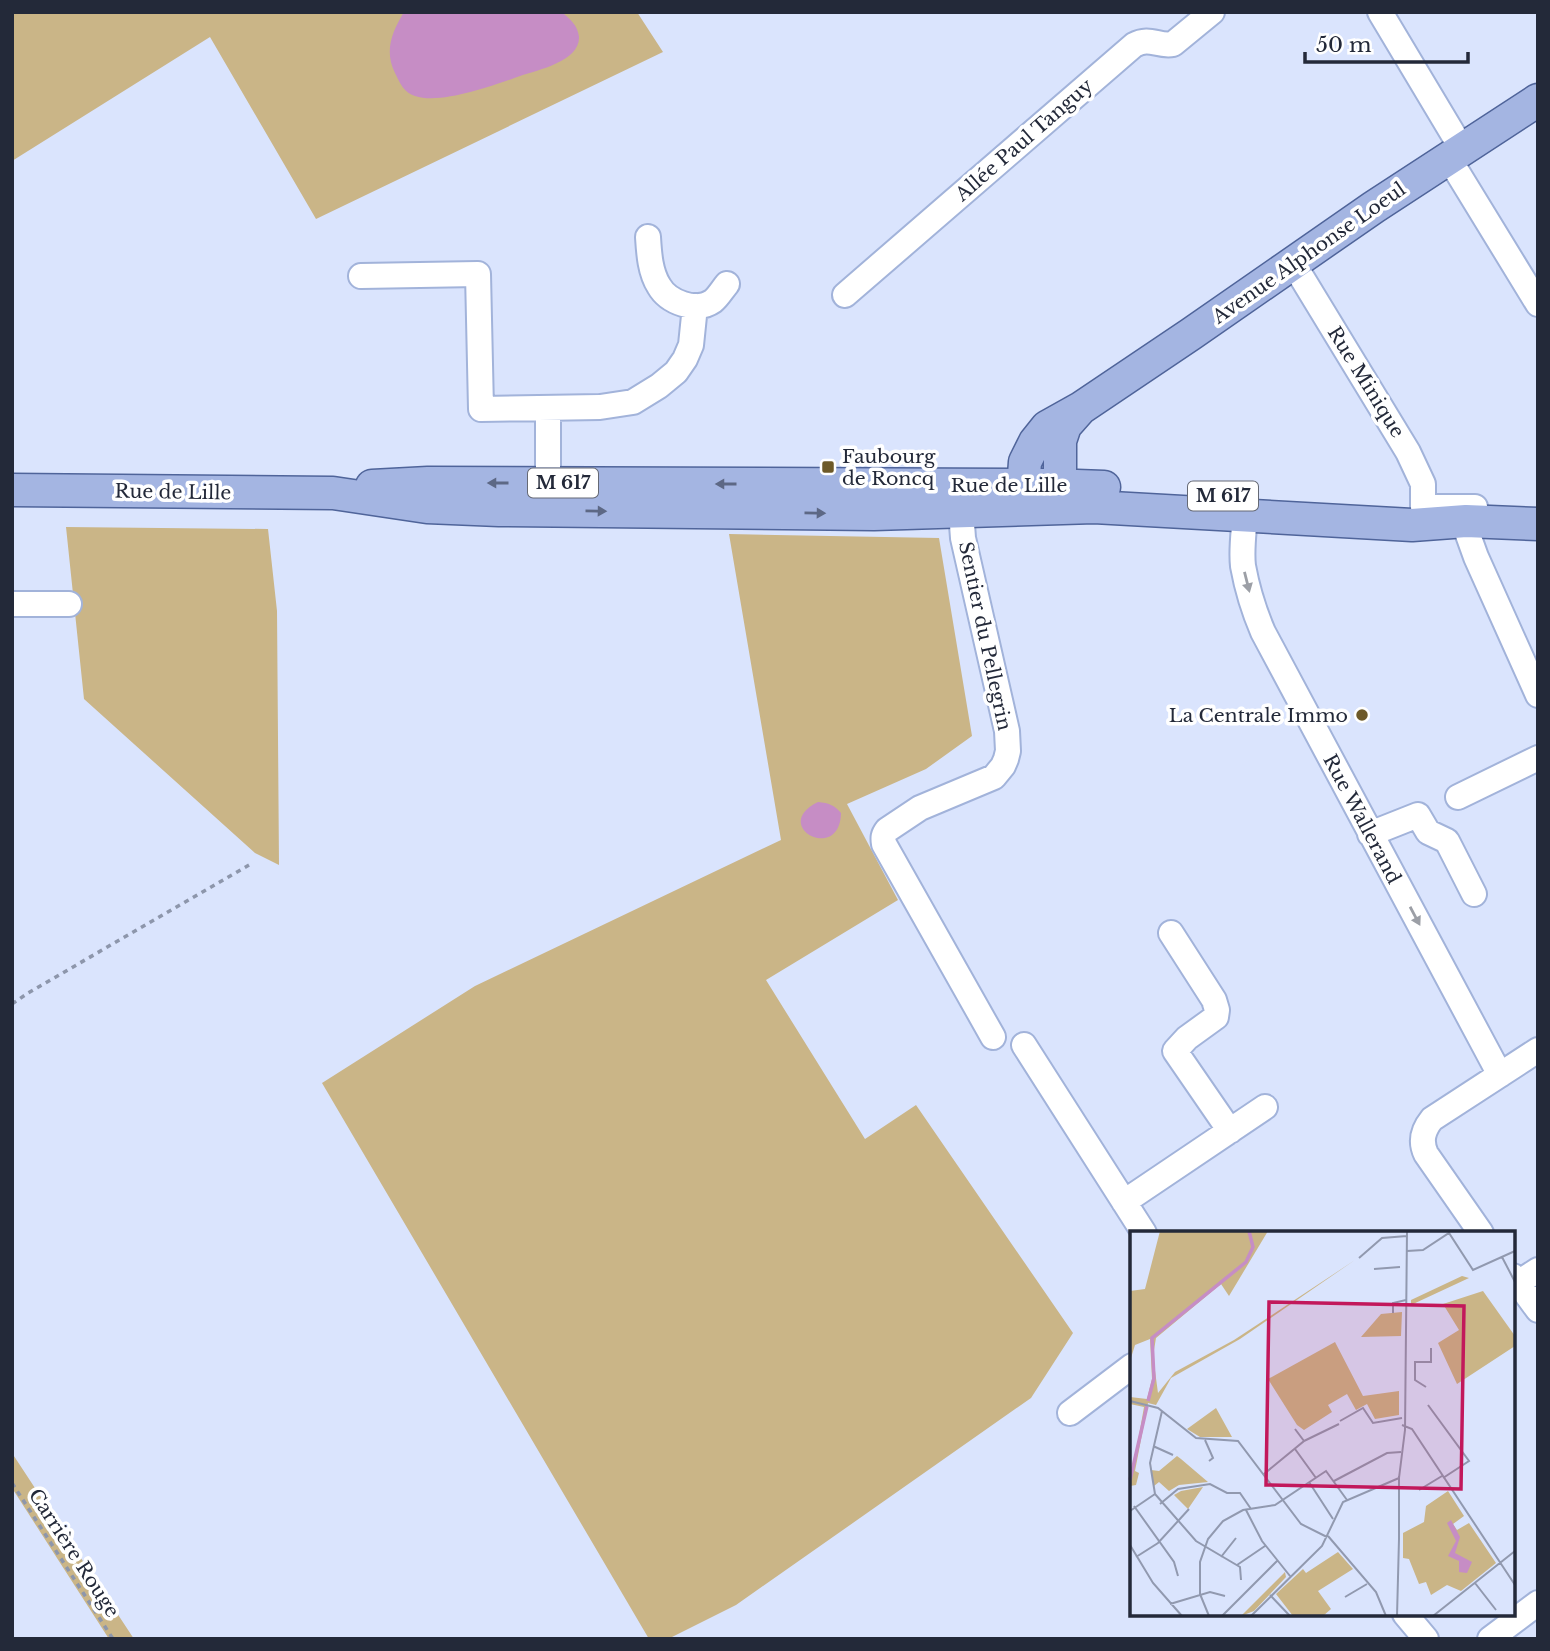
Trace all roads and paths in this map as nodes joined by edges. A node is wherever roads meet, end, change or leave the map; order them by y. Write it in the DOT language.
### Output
graph roads {
  1 [pos="1212,12"];
  2 [pos="1380,12"];
  3 [pos="1538,100"];
  4 [pos="1455,153"];
  5 [pos="648,237"];
  6 [pos="1293,264"];
  7 [pos="361,276"];
  8 [pos="727,284"];
  9 [pos="845,295"];
  10 [pos="1538,304"];
  11 [pos="695,306"];
  12 [pos="548,408"];
  13 [pos="1081,408"];
  14 [pos="12,491"];
  15 [pos="1059,496"];
  16 [pos="548,497"];
  17 [pos="1023,497"];
  18 [pos="1423,507"];
  19 [pos="1538,510"];
  20 [pos="961,511"];
  21 [pos="1245,514"];
  22 [pos="1466,522"];
  23 [pos="1538,524"];
  24 [pos="12,604"];
  25 [pos="69,604"];
  26 [pos="1538,695"];
  27 [pos="1538,758"];
  28 [pos="1458,797"];
  29 [pos="1370,834"];
  30 [pos="249,865"];
  31 [pos="1474,894"];
  32 [pos="1171,933"];
  33 [pos="12,1004"];
  34 [pos="993,1037"];
  35 [pos="1024,1045"];
  36 [pos="1538,1050"];
  37 [pos="1500,1074"];
  38 [pos="1265,1107"];
  39 [pos="1230,1131"];
  40 [pos="1124,1202"];
  41 [pos="1142,1231"];
  42 [pos="1477,1231"];
  43 [pos="1523,1276"];
  44 [pos="1538,1310"];
  45 [pos="1130,1368"];
  46 [pos="1070,1413"];
  47 [pos="12,1483"];
  48 [pos="1538,1603"];
  49 [pos="1407,1616"];
  50 [pos="113,1639"];
  51 [pos="1426,1639"];
  52 [pos="1490,1639"];
  1 -- 9 [label="street, Allée Paul Tanguy"];
  2 -- 4 [label="street"];
  3 -- 4 [label="main road, Avenue Alphonse Loeul"];
  4 -- 6 [label="main road, Avenue Alphonse Loeul"];
  4 -- 10 [label="street"];
  5 -- 11 [label="street"];
  6 -- 13 [label="main road, Avenue Alphonse Loeul"];
  6 -- 18 [label="street, Rue Minique"];
  7 -- 12 [label="street"];
  8 -- 11 [label="street"];
  11 -- 12 [label="street"];
  12 -- 16 [label="street"];
  13 -- 15 [label="main road, Avenue Alphonse Loeul"];
  13 -- 17 [label="main road, Avenue Alphonse Loeul"];
  14 -- 16 [label="main road, Rue de Lille / M 617"];
  15 -- 17 [label="main road, Rue de Lille / M 617"];
  15 -- 18 [label="main road, Rue de Lille / M 617"];
  15 -- 21 [label="main road, Rue de Lille / M 617"];
  17 -- 16 [label="main road, Rue de Lille / M 617, one-way"];
  16 -- 20 [label="main road, Rue de Lille / M 617, one-way"];
  17 -- 20 [label="main road, Rue de Lille / M 617"];
  18 -- 19 [label="street"];
  18 -- 22 [label="main road, Rue de Lille / M 617"];
  20 -- 34 [label="street, Sentier du Pellegrin"];
  21 -- 22 [label="main road, Rue de Lille / M 617"];
  21 -- 29 [label="street, Rue Wallerand, one-way"];
  22 -- 23 [label="main road, Rue de Lille / M 617"];
  22 -- 26 [label="street"];
  24 -- 25 [label="street"];
  27 -- 28 [label="street"];
  29 -- 31 [label="street"];
  29 -- 37 [label="street, Rue Wallerand, one-way"];
  30 -- 33 [label="path"];
  32 -- 39 [label="street"];
  35 -- 40 [label="street"];
  36 -- 37 [label="street"];
  37 -- 42 [label="street"];
  38 -- 39 [label="street"];
  39 -- 40 [label="street"];
  40 -- 41 [label="street"];
  43 -- 44 [label="street"];
  45 -- 46 [label="street"];
  47 -- 50 [label="path, Carrière Rouge"];
  48 -- 52 [label="street"];
  49 -- 51 [label="street"];
}
